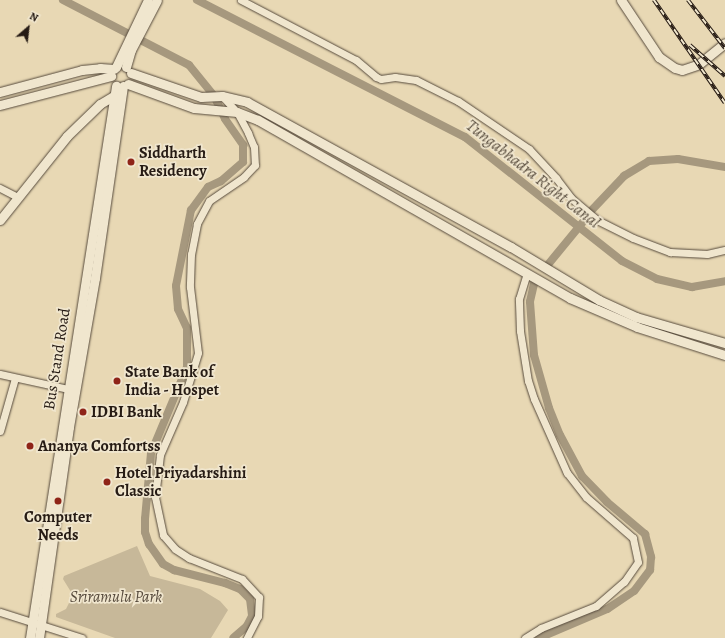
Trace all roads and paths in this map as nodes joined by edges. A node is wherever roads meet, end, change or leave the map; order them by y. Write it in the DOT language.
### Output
graph roads {
  1 [pos="157,0"];
  2 [pos="241,0"];
  3 [pos="621,0"];
  4 [pos="146,1"];
  5 [pos="135,34"];
  6 [pos="725,43"];
  7 [pos="128,48"];
  8 [pos="129,70"];
  9 [pos="114,71"];
  10 [pos="121,88"];
  11 [pos="0,92"];
  12 [pos="221,97"];
  13 [pos="0,104"];
  14 [pos="233,112"];
  15 [pos="0,188"];
  16 [pos="18,197"];
  17 [pos="0,220"];
  18 [pos="725,250"];
  19 [pos="527,273"];
  20 [pos="725,342"];
  21 [pos="725,355"];
  22 [pos="0,374"];
  23 [pos="15,378"];
  24 [pos="71,390"];
  25 [pos="0,431"];
  26 [pos="0,612"];
  27 [pos="37,624"];
  28 [pos="30,638"];
  29 [pos="39,638"];
  30 [pos="82,638"];
  31 [pos="247,638"];
  32 [pos="524,638"];
  1 -- 5 [label="main road"];
  2 -- 18 [label="street"];
  3 -- 6 [label="main road"];
  4 -- 5 [label="main road"];
  5 -- 7 [label="main road"];
  7 -- 8 [label="main road"];
  7 -- 9 [label="main road"];
  8 -- 9 [label="main road"];
  8 -- 10 [label="main road, Bus Stand Road"];
  8 -- 12 [label="main road"];
  9 -- 10 [label="main road"];
  9 -- 11 [label="main road"];
  9 -- 13 [label="main road"];
  10 -- 14 [label="main road"];
  10 -- 16 [label="main road"];
  10 -- 24 [label="main road, Bus Stand Road"];
  12 -- 14 [label="street"];
  12 -- 20 [label="main road"];
  14 -- 19 [label="main road"];
  14 -- 31 [label="street"];
  15 -- 16 [label="street"];
  16 -- 17 [label="main road"];
  19 -- 21 [label="main road"];
  19 -- 32 [label="street"];
  22 -- 23 [label="street"];
  23 -- 24 [label="street"];
  23 -- 25 [label="street"];
  24 -- 27 [label="main road, Bus Stand Road"];
  26 -- 27 [label="street"];
  27 -- 28 [label="main road, Bus Stand Road"];
  27 -- 29 [label="main road, Bus Stand Road"];
  27 -- 30 [label="street"];
}
